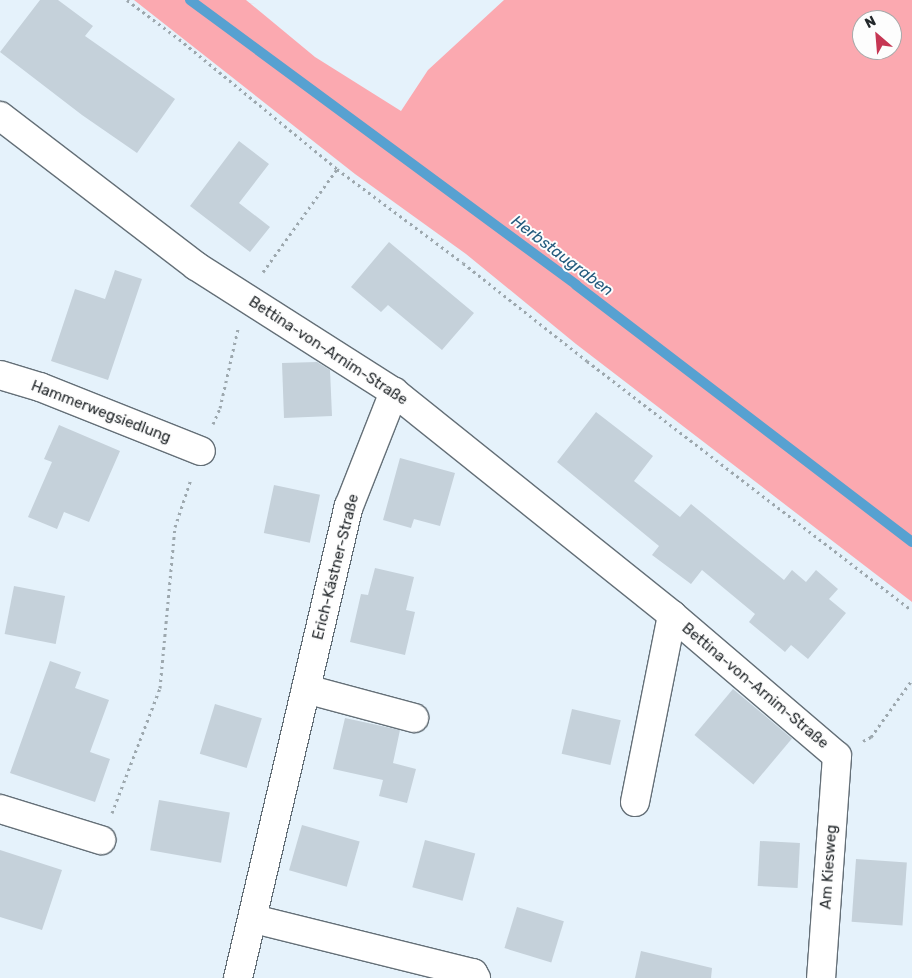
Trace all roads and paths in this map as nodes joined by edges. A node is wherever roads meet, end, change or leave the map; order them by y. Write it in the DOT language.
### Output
graph roads {
  1 [pos="127,0"];
  2 [pos="0,116"];
  3 [pos="337,168"];
  4 [pos="245,297"];
  5 [pos="0,376"];
  6 [pos="394,392"];
  7 [pos="201,451"];
  8 [pos="912,610"];
  9 [pos="672,615"];
  10 [pos="912,680"];
  11 [pos="306,690"];
  12 [pos="414,718"];
  13 [pos="837,756"];
  14 [pos="634,802"];
  15 [pos="0,809"];
  16 [pos="101,840"];
  17 [pos="254,919"];
  18 [pos="238,978"];
  19 [pos="476,978"];
  20 [pos="821,978"];
  1 -- 3 [label="path"];
  2 -- 4 [label="street, Bettina-von-Arnim-Straße"];
  3 -- 4 [label="path"];
  3 -- 8 [label="path"];
  4 -- 6 [label="street, Bettina-von-Arnim-Straße"];
  4 -- 7 [label="path"];
  5 -- 7 [label="street, Hammerwegsiedlung"];
  6 -- 9 [label="street, Bettina-von-Arnim-Straße"];
  6 -- 11 [label="street, Erich-Kästner-Straße"];
  7 -- 16 [label="path"];
  9 -- 13 [label="street, Bettina-von-Arnim-Straße"];
  9 -- 14 [label="street, Bettina-von-Arnim-Straße"];
  10 -- 13 [label="path"];
  11 -- 12 [label="street"];
  11 -- 17 [label="street, Erich-Kästner-Straße"];
  13 -- 20 [label="street, Am Kiesweg"];
  15 -- 16 [label="street"];
  17 -- 18 [label="street, Erich-Kästner-Straße"];
  17 -- 19 [label="street"];
}
